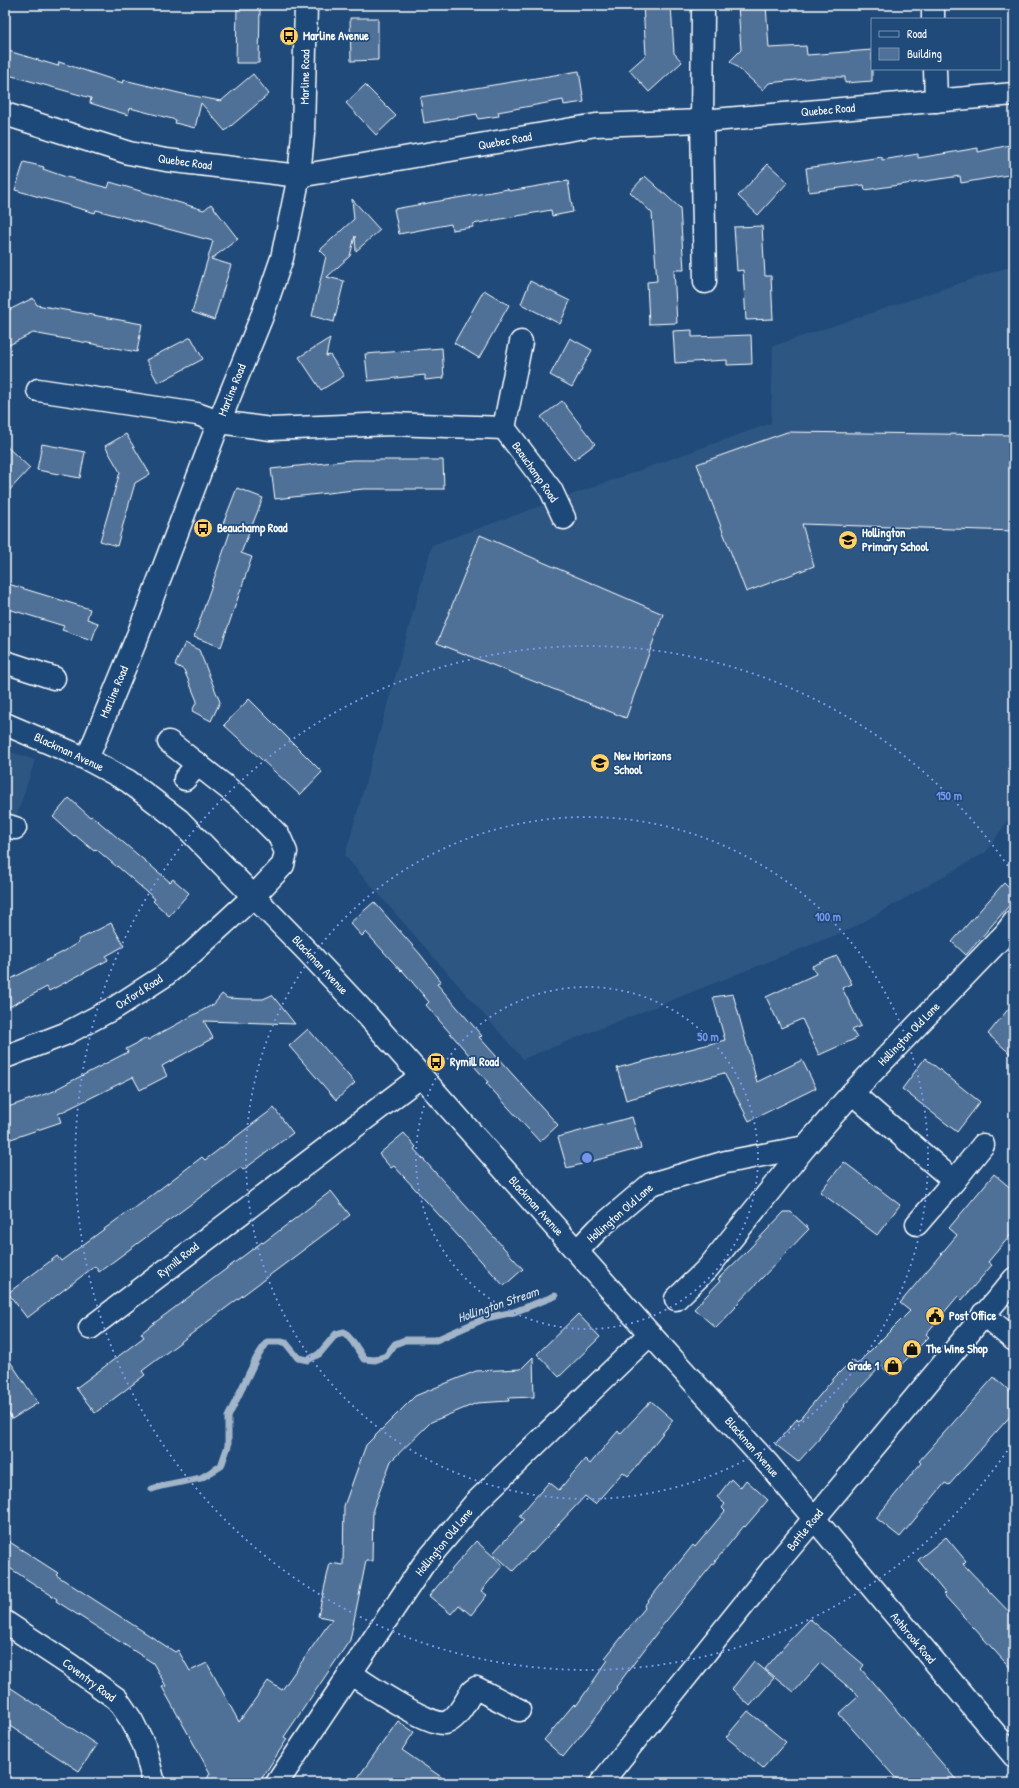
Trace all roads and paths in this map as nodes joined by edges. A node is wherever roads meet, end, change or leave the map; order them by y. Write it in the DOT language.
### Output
graph roads {
  1 [pos="306,5"];
  2 [pos="933,5"];
  3 [pos="702,12"];
  4 [pos="934,18"];
  5 [pos="935,70"];
  6 [pos="1014,94"];
  7 [pos="936,101"];
  8 [pos="5,114"];
  9 [pos="702,121"];
  10 [pos="299,176"];
  11 [pos="705,282"];
  12 [pos="521,342"];
  13 [pos="38,390"];
  14 [pos="219,422"];
  15 [pos="504,428"];
  16 [pos="564,518"];
  17 [pos="5,662"];
  18 [pos="54,678"];
  19 [pos="5,724"];
  20 [pos="169,742"];
  21 [pos="87,759"];
  22 [pos="254,896"];
  23 [pos="1014,922"];
  24 [pos="5,1057"];
  25 [pos="420,1077"];
  26 [pos="852,1093"];
  27 [pos="983,1145"];
  28 [pos="805,1147"];
  29 [pos="954,1181"];
  30 [pos="917,1224"];
  31 [pos="576,1251"];
  32 [pos="1014,1279"];
  33 [pos="676,1299"];
  34 [pos="984,1314"];
  35 [pos="90,1328"];
  36 [pos="650,1334"];
  37 [pos="1014,1340"];
  38 [pos="814,1519"];
  39 [pos="5,1622"];
  40 [pos="350,1674"];
  41 [pos="519,1710"];
  42 [pos="1014,1756"];
  43 [pos="154,1783"];
  44 [pos="277,1783"];
  45 [pos="601,1783"];
  1 -- 10 [label="street, Marline Road"];
  2 -- 4 [label="street"];
  3 -- 9 [label="street"];
  5 -- 7 [label="street"];
  6 -- 7 [label="street, Quebec Road"];
  7 -- 9 [label="street, Quebec Road"];
  8 -- 10 [label="street, Quebec Road"];
  9 -- 10 [label="street, Quebec Road"];
  9 -- 11 [label="street"];
  10 -- 14 [label="street, Marline Road"];
  12 -- 15 [label="street"];
  13 -- 14 [label="street"];
  14 -- 15 [label="street"];
  14 -- 21 [label="street, Marline Road"];
  15 -- 16 [label="street, Beauchamp Road"];
  17 -- 18 [label="street"];
  19 -- 21 [label="street, Blackman Avenue"];
  20 -- 22 [label="street"];
  21 -- 22 [label="street, Blackman Avenue"];
  22 -- 24 [label="street, Oxford Road"];
  22 -- 25 [label="street, Blackman Avenue"];
  23 -- 26 [label="street, Hollington Old Lane"];
  25 -- 31 [label="street, Blackman Avenue"];
  25 -- 35 [label="street, Rymill Road"];
  26 -- 28 [label="street, Hollington Old Lane"];
  26 -- 29 [label="street"];
  27 -- 29 [label="street"];
  28 -- 31 [label="street, Hollington Old Lane"];
  28 -- 33 [label="street, Hollington Old Lane"];
  29 -- 30 [label="street"];
  31 -- 36 [label="street, Blackman Avenue"];
  32 -- 34 [label="street, Battle Road"];
  34 -- 37 [label="street"];
  34 -- 38 [label="street, Battle Road"];
  36 -- 38 [label="street, Blackman Avenue"];
  36 -- 40 [label="street, Hollington Old Lane"];
  38 -- 42 [label="street, Ashbrook Road"];
  38 -- 45 [label="street, Battle Road"];
  39 -- 43 [label="street, Coventry Road"];
  40 -- 41 [label="street"];
  40 -- 44 [label="street, Hollington Old Lane"];
}
